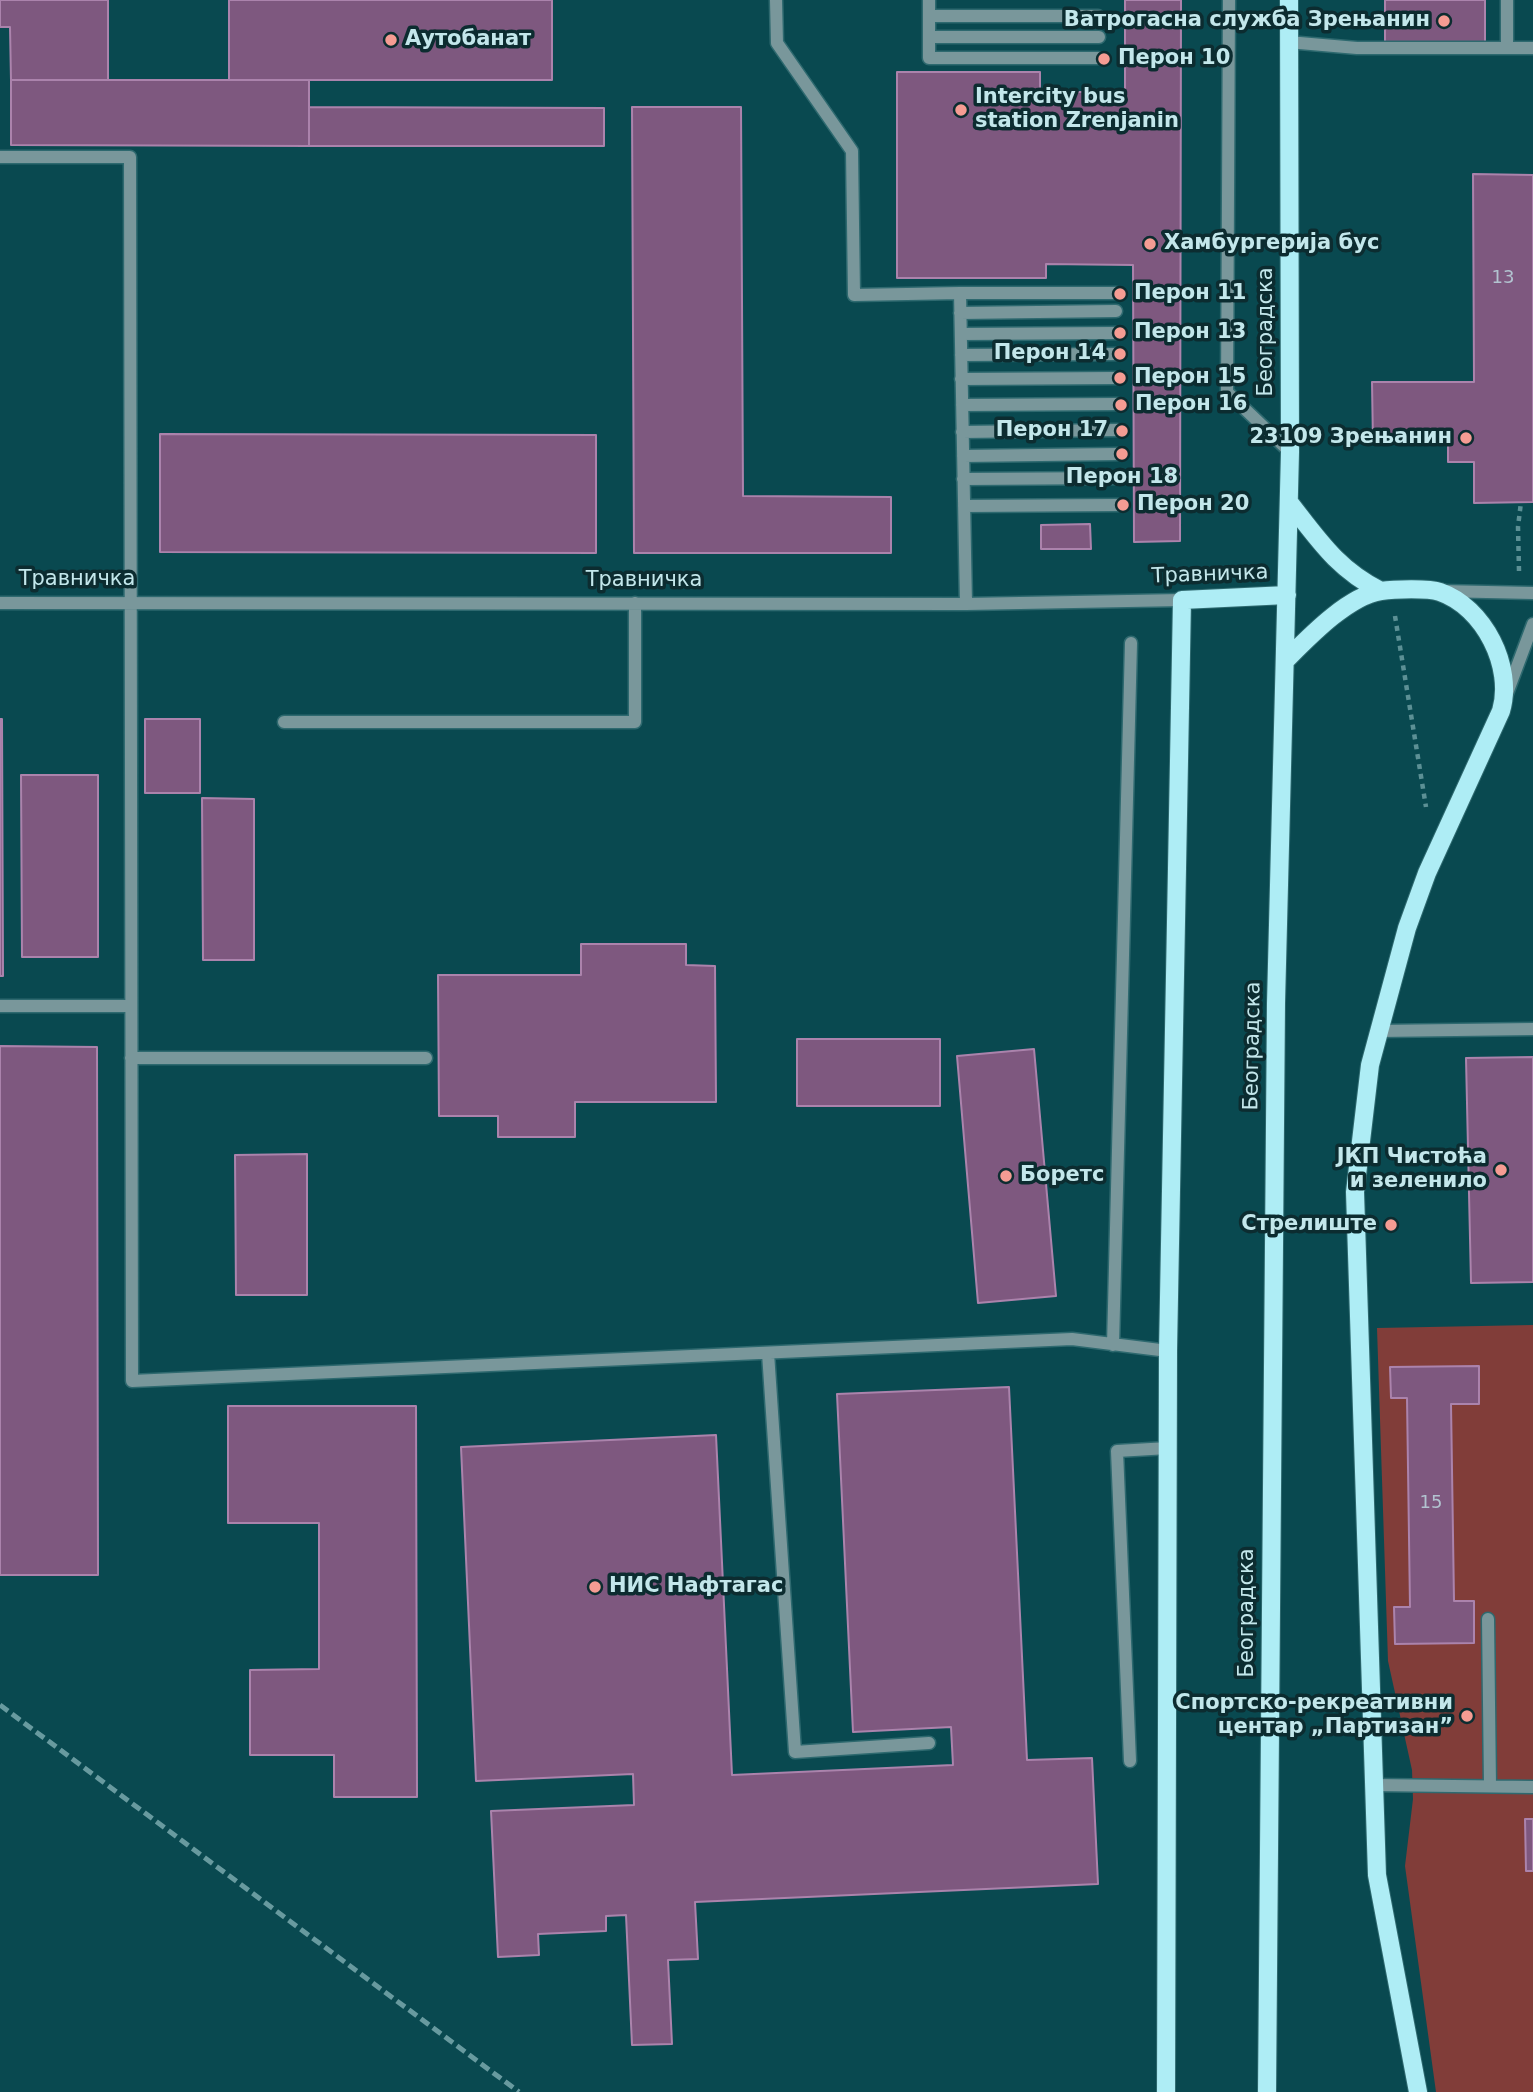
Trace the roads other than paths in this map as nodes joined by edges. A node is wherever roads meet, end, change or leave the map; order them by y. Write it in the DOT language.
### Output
graph roads {
  1 [pos="776,0"];
  2 [pos="929,0"];
  3 [pos="1229,0"];
  4 [pos="1289,0"];
  5 [pos="1507,0"];
  6 [pos="929,16"];
  7 [pos="1098,16"];
  8 [pos="929,37"];
  9 [pos="1099,37"];
  10 [pos="1288,42"];
  11 [pos="1507,48"];
  12 [pos="1533,48"];
  13 [pos="1098,58"];
  14 [pos="0,156"];
  15 [pos="960,293"];
  16 [pos="1116,293"];
  17 [pos="1116,311"];
  18 [pos="960,313"];
  19 [pos="1116,332"];
  20 [pos="961,334"];
  21 [pos="1116,354"];
  22 [pos="961,355"];
  23 [pos="1116,378"];
  24 [pos="961,379"];
  25 [pos="1117,404"];
  26 [pos="962,405"];
  27 [pos="1117,430"];
  28 [pos="962,432"];
  29 [pos="1290,452"];
  30 [pos="1117,454"];
  31 [pos="962,456"];
  32 [pos="1118,478"];
  33 [pos="963,479"];
  34 [pos="1289,502"];
  35 [pos="1118,505"];
  36 [pos="964,506"];
  37 [pos="1386,591"];
  38 [pos="1437,591"];
  39 [pos="1527,593"];
  40 [pos="1287,595"];
  41 [pos="1182,600"];
  42 [pos="0,603"];
  43 [pos="130,603"];
  44 [pos="635,603"];
  45 [pos="967,604"];
  46 [pos="1533,624"];
  47 [pos="1131,643"];
  48 [pos="1286,660"];
  49 [pos="1505,697"];
  50 [pos="284,722"];
  51 [pos="0,1006"];
  52 [pos="131,1006"];
  53 [pos="1533,1029"];
  54 [pos="1378,1031"];
  55 [pos="131,1058"];
  56 [pos="426,1058"];
  57 [pos="1113,1345"];
  58 [pos="1168,1351"];
  59 [pos="768,1353"];
  60 [pos="1168,1448"];
  61 [pos="1488,1619"];
  62 [pos="929,1743"];
  63 [pos="1130,1761"];
  64 [pos="1374,1785"];
  65 [pos="1490,1786"];
  66 [pos="1533,1787"];
  67 [pos="1166,2092"];
  68 [pos="1267,2092"];
  69 [pos="1418,2092"];
  1 -- 15 [label="street"];
  2 -- 6 [label="street"];
  3 -- 29 [label="street"];
  4 -- 10 [label="main road, Београдска"];
  5 -- 11 [label="street"];
  6 -- 7 [label="street"];
  6 -- 8 [label="street"];
  8 -- 9 [label="street"];
  8 -- 13 [label="street"];
  10 -- 11 [label="street"];
  10 -- 29 [label="main road, Београдска"];
  11 -- 12 [label="street"];
  14 -- 43 [label="street"];
  15 -- 16 [label="street"];
  15 -- 18 [label="street"];
  17 -- 18 [label="street"];
  18 -- 20 [label="street"];
  19 -- 20 [label="street"];
  20 -- 22 [label="street"];
  21 -- 22 [label="street"];
  22 -- 24 [label="street"];
  23 -- 24 [label="street"];
  24 -- 26 [label="street"];
  25 -- 26 [label="street"];
  26 -- 28 [label="street"];
  27 -- 28 [label="street"];
  28 -- 31 [label="street"];
  29 -- 34 [label="main road, Београдска"];
  30 -- 31 [label="street"];
  31 -- 33 [label="street"];
  32 -- 33 [label="street"];
  33 -- 36 [label="street"];
  34 -- 37 [label="main road"];
  34 -- 40 [label="main road, Београдска"];
  35 -- 36 [label="street"];
  36 -- 45 [label="street"];
  37 -- 38 [label="main road"];
  37 -- 48 [label="main road"];
  38 -- 39 [label="street"];
  38 -- 49 [label="main road"];
  40 -- 41 [label="main road, Травничка"];
  40 -- 48 [label="main road, Београдска"];
  41 -- 45 [label="street, Травничка"];
  41 -- 58 [label="main road"];
  42 -- 43 [label="street, Травничка"];
  43 -- 44 [label="street, Травничка"];
  43 -- 52 [label="street"];
  44 -- 45 [label="street, Травничка"];
  44 -- 50 [label="street"];
  46 -- 49 [label="street"];
  47 -- 57 [label="street"];
  48 -- 68 [label="main road, Београдска"];
  49 -- 54 [label="main road"];
  51 -- 52 [label="street"];
  52 -- 55 [label="street"];
  53 -- 54 [label="street"];
  54 -- 64 [label="main road"];
  55 -- 56 [label="street"];
  55 -- 59 [label="street"];
  57 -- 58 [label="street"];
  57 -- 59 [label="street"];
  58 -- 60 [label="main road"];
  59 -- 62 [label="street"];
  60 -- 63 [label="street"];
  60 -- 67 [label="main road"];
  61 -- 65 [label="street"];
  64 -- 65 [label="street"];
  64 -- 69 [label="main road"];
  65 -- 66 [label="street"];
}
